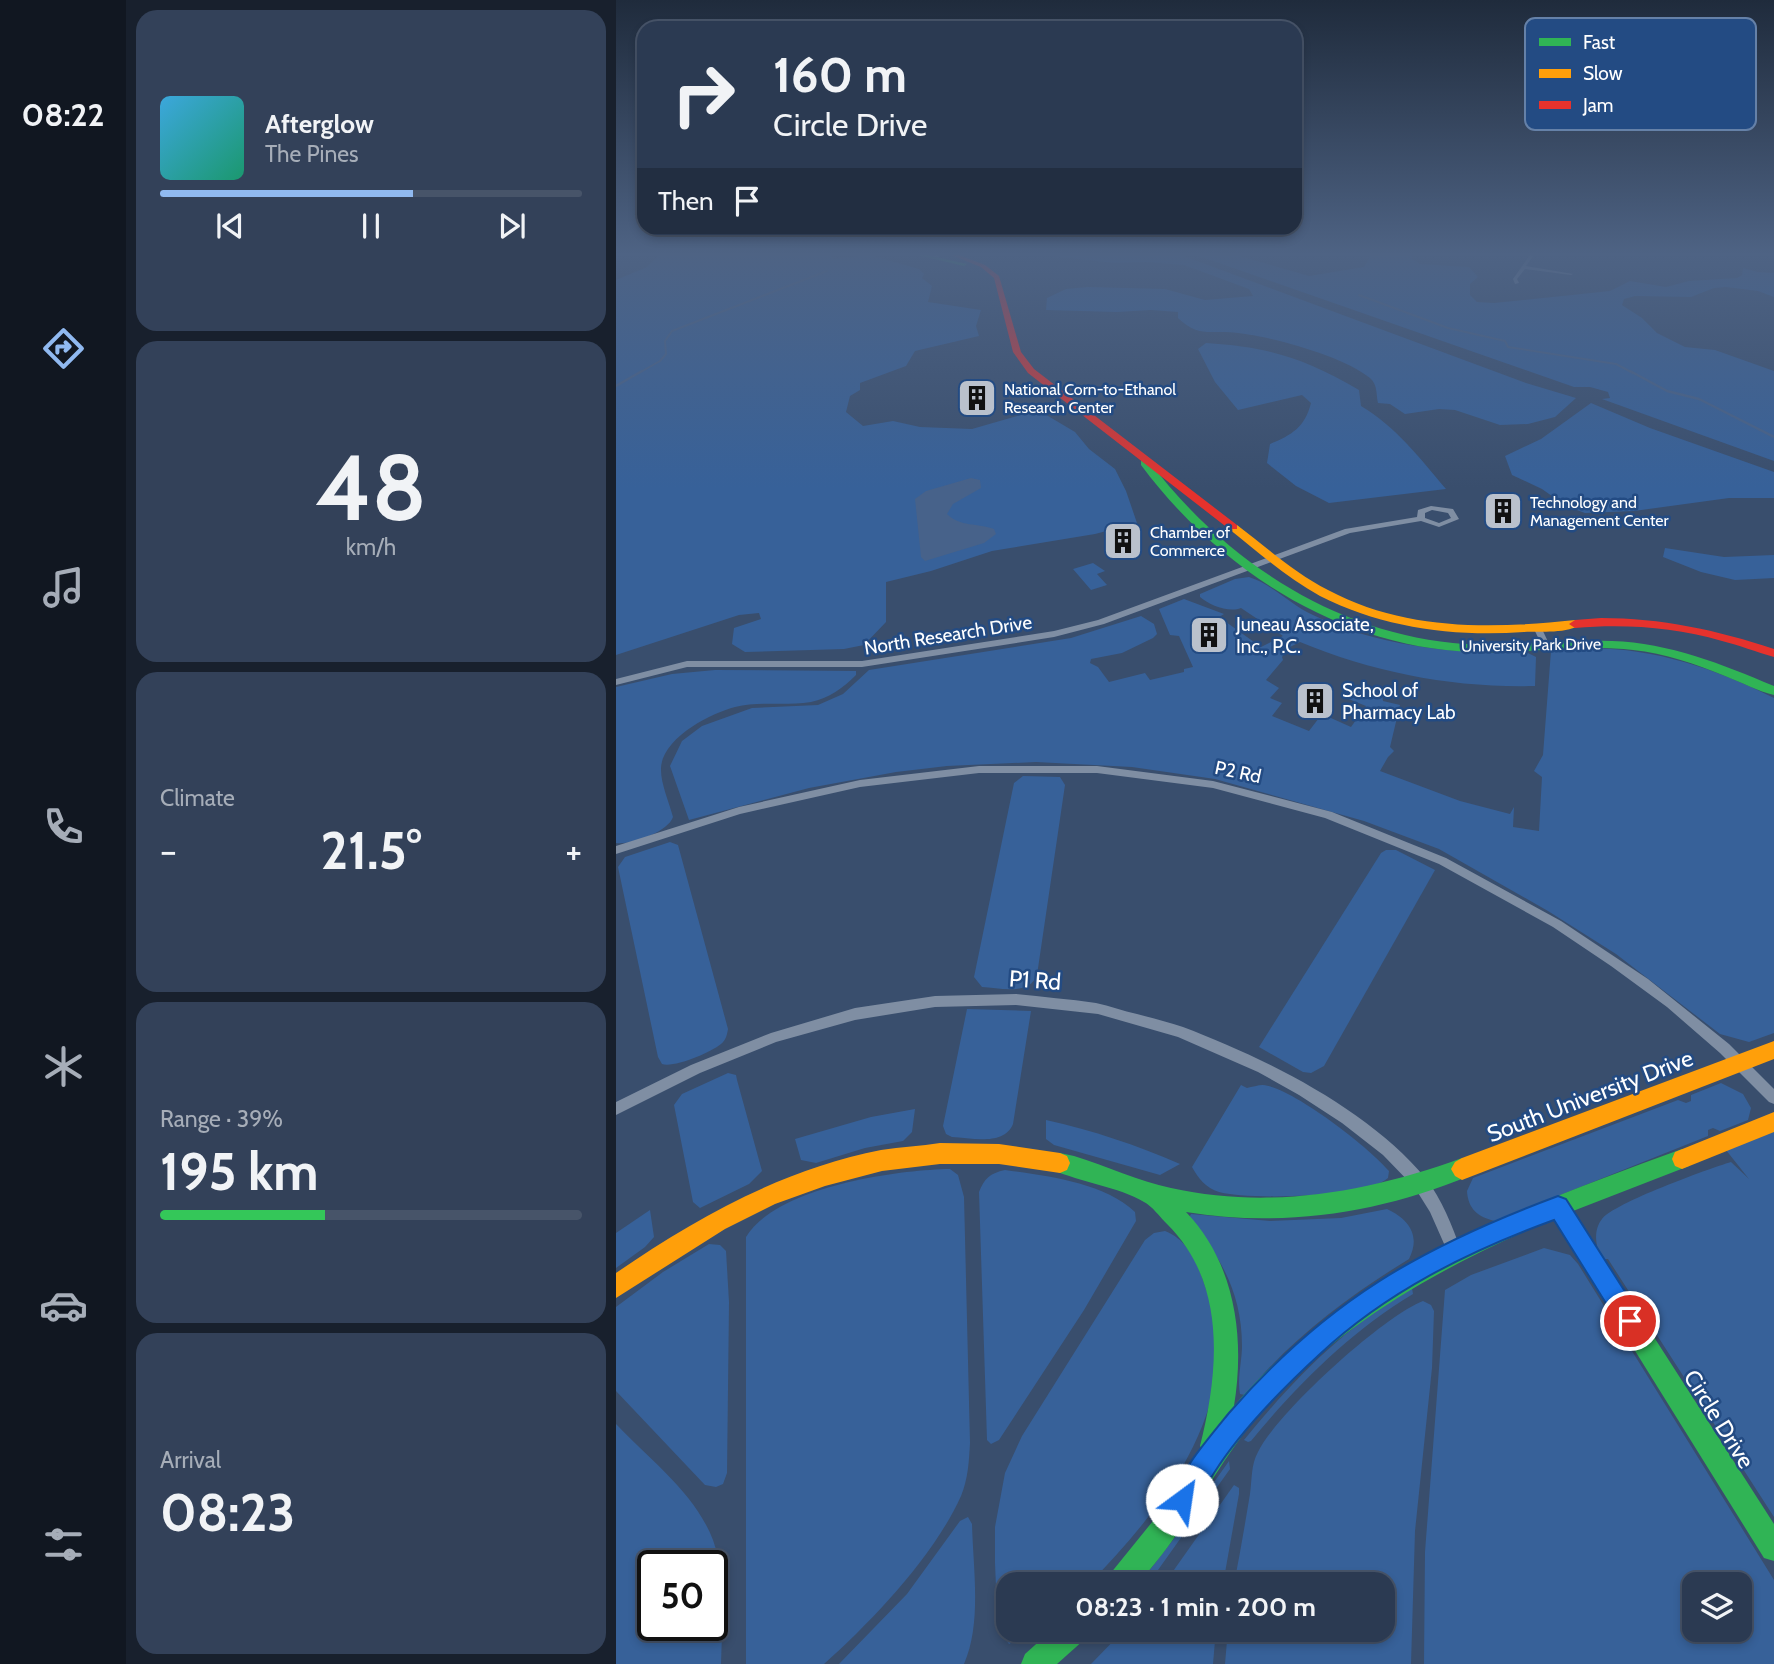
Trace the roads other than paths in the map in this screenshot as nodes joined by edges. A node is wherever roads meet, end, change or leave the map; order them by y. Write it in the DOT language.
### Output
graph roads {
  1 [pos="1012,333"];
  2 [pos="1137,452"];
  3 [pos="1421,519"];
  4 [pos="1274,558"];
  5 [pos="1250,567"];
  6 [pos="1538,629"];
  7 [pos="1546,646"];
  8 [pos="1774,653"];
  9 [pos="616,682"];
  10 [pos="1774,691"];
  11 [pos="616,850"];
  12 [pos="1774,1050"];
  13 [pos="1742,1062"];
  14 [pos="1774,1098"];
  15 [pos="616,1109"];
  16 [pos="1774,1122"];
  17 [pos="1421,1184"];
  18 [pos="1152,1194"];
  19 [pos="1558,1207"];
  20 [pos="1454,1250"];
  21 [pos="616,1287"];
  22 [pos="1210,1455"];
  23 [pos="1774,1548"];
  24 [pos="1129,1572"];
  25 [pos="1060,1642"];
  26 [pos="1035,1664"];
  1 -- 2 [label="street, University Park Drive"];
  2 -- 4 [label="street, University Park Drive"];
  2 -- 5 [label="street, University Park Drive"];
  3 -- 4 [label="street, North Research Drive"];
  4 -- 5 [label="street, North Research Drive"];
  4 -- 6 [label="street, University Park Drive"];
  5 -- 7 [label="street, University Park Drive"];
  5 -- 9 [label="street, North Research Drive"];
  6 -- 7 [label="street"];
  6 -- 8 [label="street, University Park Drive"];
  7 -- 10 [label="street, University Park Drive"];
  11 -- 13 [label="street, P2 Rd"];
  12 -- 13 [label="street, South University Drive"];
  13 -- 14 [label="street, P2 Rd"];
  13 -- 17 [label="street, South University Drive"];
  15 -- 17 [label="street, P1 Rd"];
  16 -- 19 [label="street"];
  17 -- 18 [label="street, South University Drive"];
  17 -- 20 [label="street, P1 Rd"];
  18 -- 21 [label="street"];
  18 -- 22 [label="street"];
  19 -- 20 [label="street"];
  19 -- 23 [label="street, Circle Drive"];
  20 -- 22 [label="street"];
  22 -- 24 [label="street"];
  25 -- 26 [label="street"];
}
